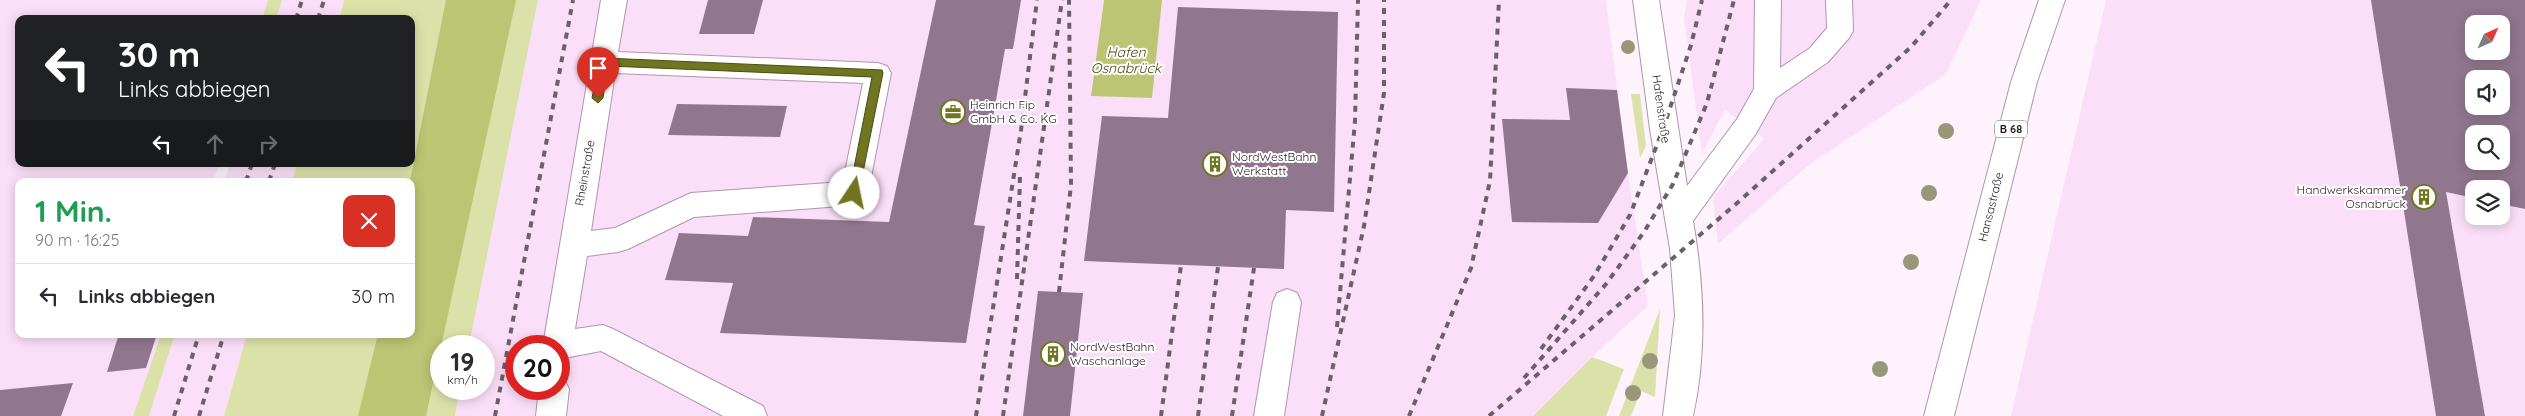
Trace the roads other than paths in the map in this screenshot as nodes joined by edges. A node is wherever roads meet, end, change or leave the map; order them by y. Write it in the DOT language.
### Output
graph roads {
  1 [pos="614,0"];
  2 [pos="1646,0"];
  3 [pos="1768,0"];
  4 [pos="1839,0"];
  5 [pos="2052,0"];
  6 [pos="604,62"];
  7 [pos="1767,90"];
  8 [pos="1679,218"];
  9 [pos="573,245"];
  10 [pos="1288,302"];
  11 [pos="560,335"];
  12 [pos="570,344"];
  13 [pos="553,400"];
  14 [pos="551,416"];
  15 [pos="752,416"];
  16 [pos="1268,416"];
  17 [pos="1678,416"];
  18 [pos="1939,416"];
  1 -- 6 [label="street, Rheinstraße"];
  2 -- 8 [label="street, Hafenstraße"];
  3 -- 7 [label="street"];
  4 -- 7 [label="street"];
  5 -- 18 [label="street, Hansastraße / B 68"];
  6 -- 9 [label="street, Rheinstraße"];
  6 -- 9 [label="street"];
  7 -- 8 [label="street"];
  8 -- 17 [label="street, Hafenstraße"];
  9 -- 11 [label="street, Rheinstraße"];
  10 -- 16 [label="street"];
  12 -- 15 [label="street"];
  13 -- 14 [label="street"];
}
